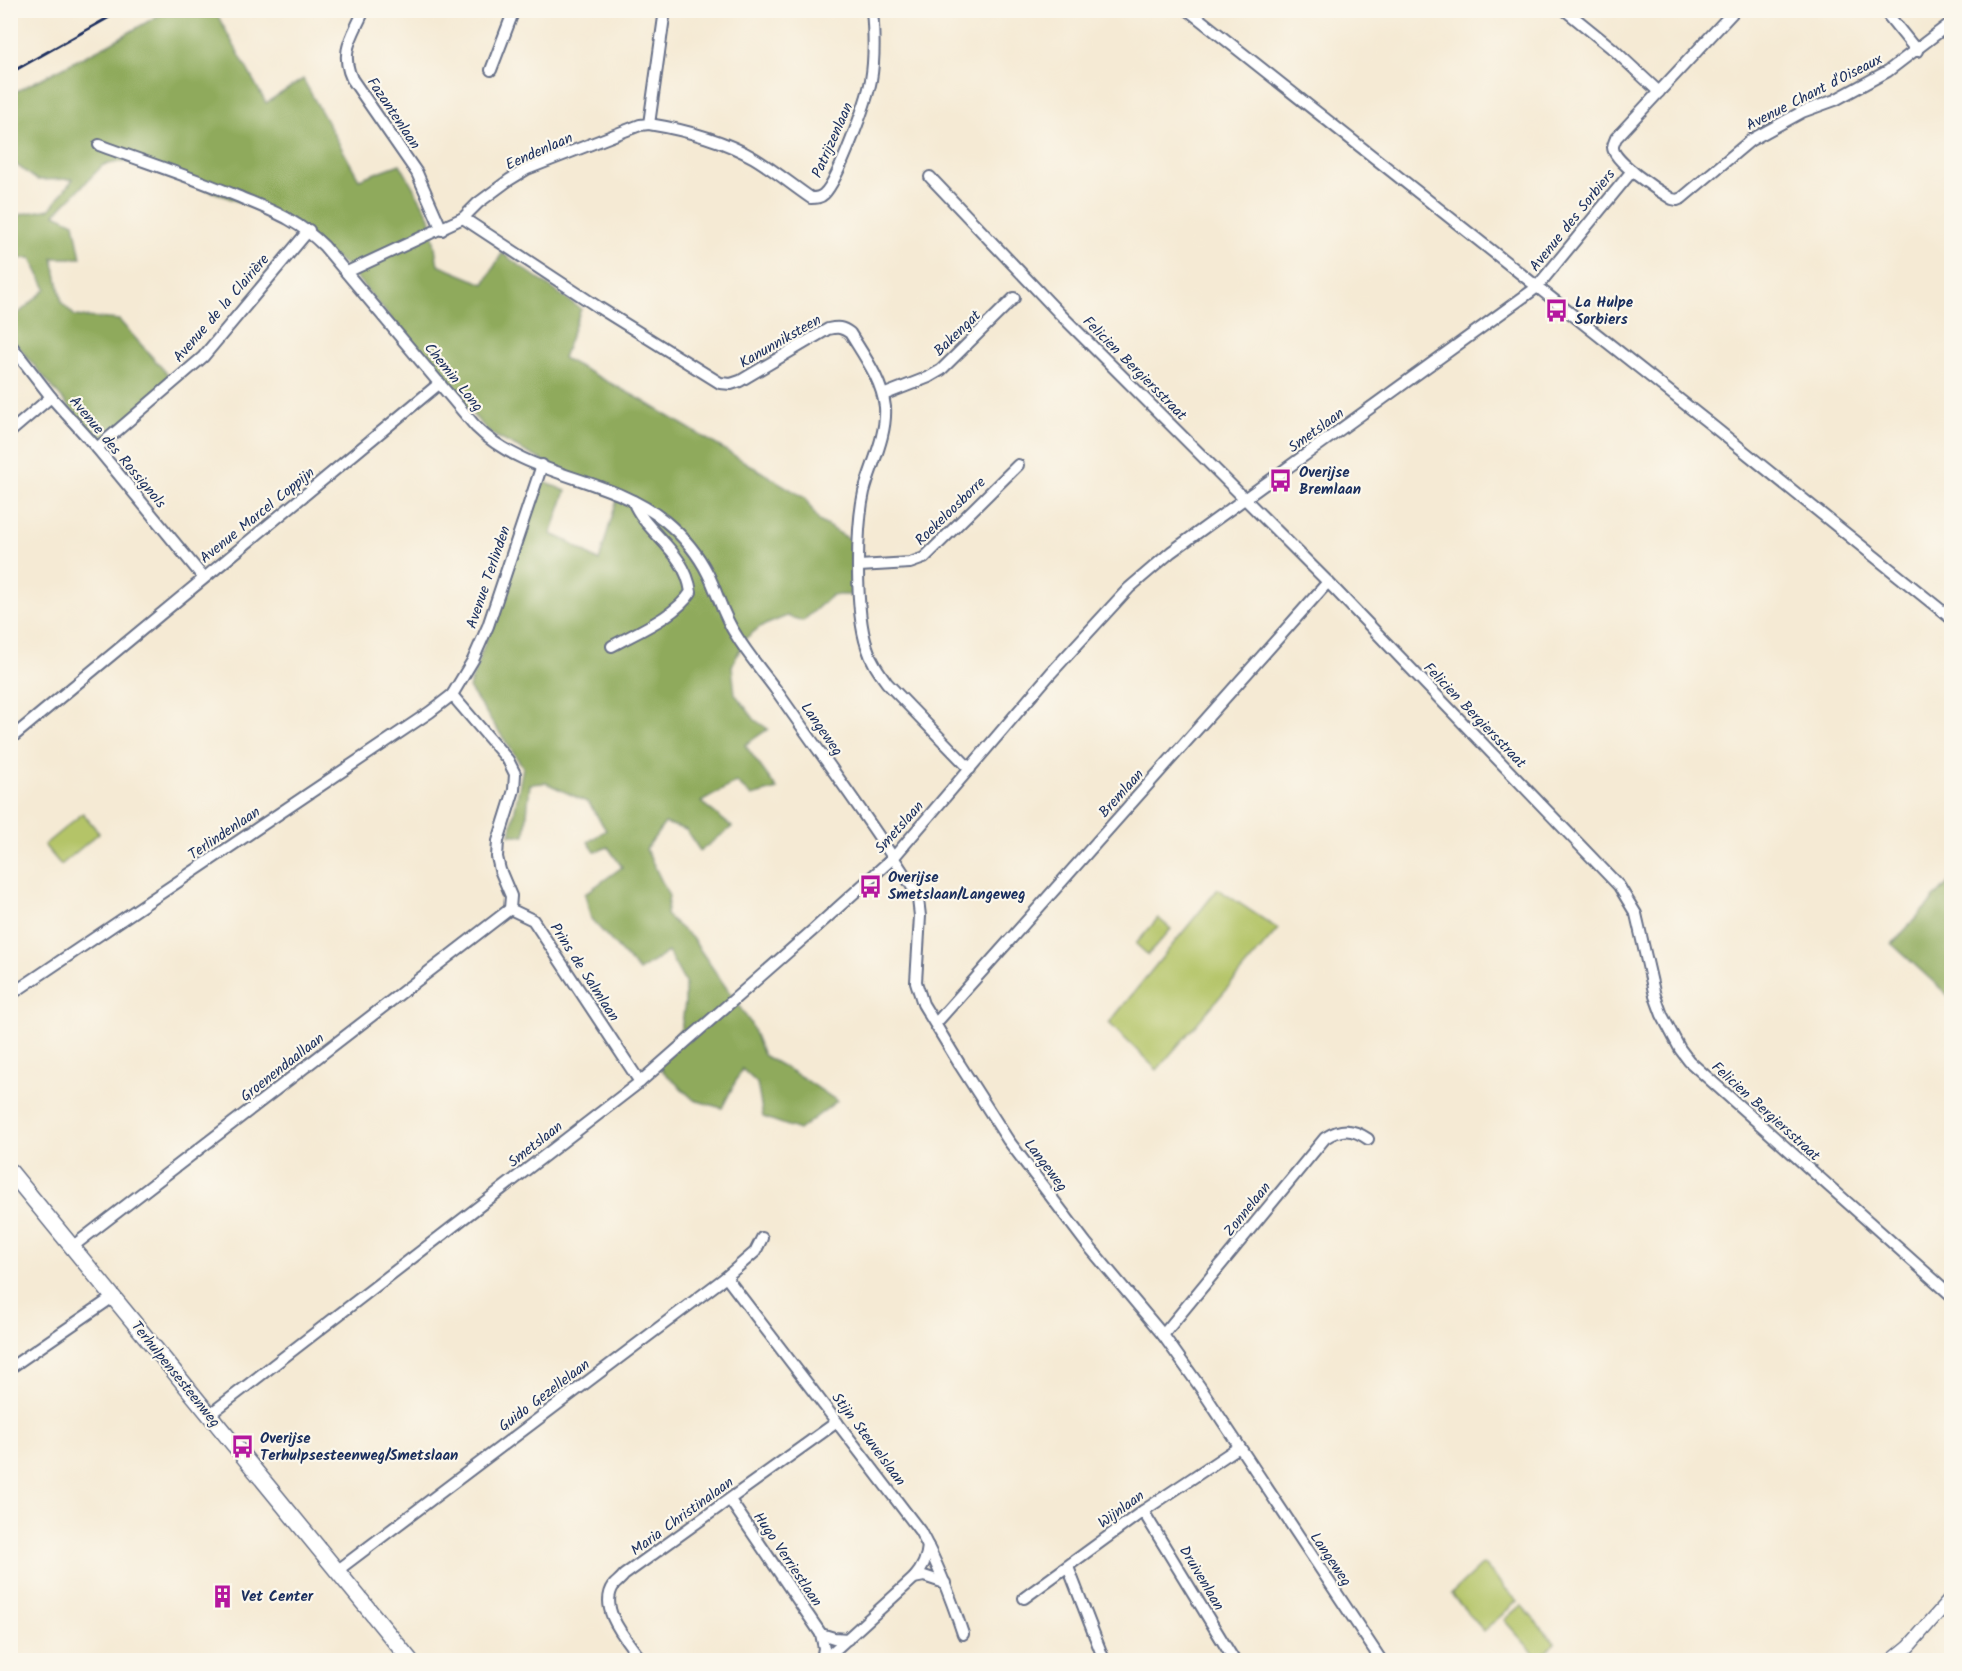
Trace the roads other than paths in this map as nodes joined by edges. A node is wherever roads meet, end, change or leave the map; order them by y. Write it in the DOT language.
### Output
graph roads {
  1 [pos="364,10"];
  2 [pos="514,10"];
  3 [pos="665,10"];
  4 [pos="872,10"];
  5 [pos="1188,10"];
  6 [pos="1565,10"];
  7 [pos="1735,10"];
  8 [pos="1884,10"];
  9 [pos="1952,22"];
  10 [pos="1917,51"];
  11 [pos="491,70"];
  12 [pos="1659,92"];
  13 [pos="649,124"];
  14 [pos="99,145"];
  15 [pos="1632,171"];
  16 [pos="930,177"];
  17 [pos="463,218"];
  18 [pos="309,230"];
  19 [pos="442,230"];
  20 [pos="347,272"];
  21 [pos="1536,288"];
  22 [pos="1014,298"];
  23 [pos="10,344"];
  24 [pos="440,383"];
  25 [pos="882,395"];
  26 [pos="51,397"];
  27 [pos="10,432"];
  28 [pos="98,448"];
  29 [pos="542,465"];
  30 [pos="1018,465"];
  31 [pos="1245,499"];
  32 [pos="633,501"];
  33 [pos="859,566"];
  34 [pos="203,577"];
  35 [pos="1328,582"];
  36 [pos="1952,619"];
  37 [pos="612,646"];
  38 [pos="754,661"];
  39 [pos="452,695"];
  40 [pos="10,739"];
  41 [pos="970,769"];
  42 [pos="894,857"];
  43 [pos="510,909"];
  44 [pos="10,995"];
  45 [pos="936,1023"];
  46 [pos="640,1082"];
  47 [pos="1368,1139"];
  48 [pos="10,1171"];
  49 [pos="762,1238"];
  50 [pos="72,1247"];
  51 [pos="726,1277"];
  52 [pos="1952,1296"];
  53 [pos="113,1297"];
  54 [pos="1163,1335"];
  55 [pos="10,1368"];
  56 [pos="209,1415"];
  57 [pos="837,1422"];
  58 [pos="1239,1447"];
  59 [pos="730,1500"];
  60 [pos="1143,1511"];
  61 [pos="928,1545"];
  62 [pos="1068,1567"];
  63 [pos="338,1570"];
  64 [pos="914,1578"];
  65 [pos="945,1583"];
  66 [pos="1952,1597"];
  67 [pos="1024,1598"];
  68 [pos="821,1634"];
  69 [pos="963,1634"];
  70 [pos="848,1639"];
  71 [pos="410,1660"];
  72 [pos="641,1660"];
  73 [pos="823,1660"];
  74 [pos="1104,1660"];
  75 [pos="1234,1660"];
  76 [pos="1381,1660"];
  77 [pos="1892,1660"];
  1 -- 19 [label="street, Fazantenlaan"];
  2 -- 11 [label="street"];
  3 -- 13 [label="street"];
  4 -- 13 [label="street, Patrijzenlaan"];
  5 -- 21 [label="street"];
  6 -- 12 [label="street"];
  7 -- 12 [label="street"];
  8 -- 10 [label="street"];
  9 -- 10 [label="street, Avenue Chant d'Oiseaux"];
  10 -- 15 [label="street, Avenue Chant d'Oiseaux"];
  12 -- 15 [label="street"];
  13 -- 17 [label="street, Eendenlaan"];
  14 -- 18 [label="street, Chemin Long"];
  15 -- 21 [label="street, Avenue des Sorbiers"];
  16 -- 31 [label="street, Felicien Bergiersstraat"];
  17 -- 19 [label="street, Eendenlaan"];
  17 -- 25 [label="street, Kanunniksteen"];
  18 -- 20 [label="street, Chemin Long"];
  18 -- 28 [label="street, Avenue de la Clairière"];
  19 -- 20 [label="street, Eendenlaan"];
  20 -- 24 [label="street, Chemin Long"];
  21 -- 31 [label="street, Smetslaan"];
  21 -- 36 [label="street"];
  22 -- 25 [label="street, Bakengat"];
  23 -- 26 [label="street, Avenue des Rossignols"];
  24 -- 29 [label="street, Chemin Long"];
  24 -- 34 [label="street, Avenue Marcel Coppijn"];
  25 -- 33 [label="street, Kanunniksteen"];
  26 -- 27 [label="street"];
  26 -- 28 [label="street, Avenue des Rossignols"];
  28 -- 34 [label="street, Avenue des Rossignols"];
  29 -- 32 [label="street, Chemin Long"];
  29 -- 39 [label="street, Avenue Terlinden"];
  30 -- 33 [label="street, Roekeloosborre"];
  31 -- 35 [label="street, Felicien Bergiersstraat"];
  31 -- 41 [label="street, Smetslaan"];
  32 -- 37 [label="street"];
  32 -- 38 [label="street, Chemin Long"];
  33 -- 41 [label="street, Kanunniksteen"];
  34 -- 40 [label="street, Avenue Marcel Coppijn"];
  35 -- 45 [label="street, Bremlaan"];
  35 -- 52 [label="street, Felicien Bergiersstraat"];
  38 -- 42 [label="street, Langeweg"];
  39 -- 43 [label="street"];
  39 -- 44 [label="street, Terlindenlaan"];
  41 -- 42 [label="street, Smetslaan"];
  42 -- 45 [label="street, Langeweg"];
  42 -- 46 [label="street, Smetslaan"];
  43 -- 46 [label="street, Prins de Salmlaan"];
  43 -- 50 [label="street, Groenendaallaan"];
  45 -- 54 [label="street, Langeweg"];
  46 -- 56 [label="street, Smetslaan"];
  47 -- 54 [label="street, Zonnelaan"];
  48 -- 50 [label="main road, Terhulpensesteenweg"];
  49 -- 51 [label="street, Guido Gezellelaan"];
  50 -- 53 [label="main road, Terhulpensesteenweg"];
  51 -- 57 [label="street, Stijn Steuvelslaan"];
  51 -- 63 [label="street, Guido Gezellelaan"];
  53 -- 55 [label="street"];
  53 -- 56 [label="main road, Terhulpensesteenweg"];
  54 -- 58 [label="street, Langeweg"];
  56 -- 63 [label="main road, Terhulpensesteenweg"];
  57 -- 59 [label="street, Maria Christinalaan"];
  57 -- 61 [label="street, Stijn Steuvelslaan"];
  58 -- 60 [label="street, Wijnlaan"];
  58 -- 76 [label="street, Langeweg"];
  59 -- 68 [label="street, Hugo Verriestlaan"];
  59 -- 72 [label="street, Maria Christinalaan"];
  60 -- 62 [label="street, Wijnlaan"];
  60 -- 75 [label="street, Druivenlaan"];
  61 -- 64 [label="street"];
  61 -- 65 [label="street, Stijn Steuvelslaan"];
  62 -- 67 [label="street, Wijnlaan"];
  62 -- 74 [label="street"];
  63 -- 71 [label="main road, Terhulpensesteenweg"];
  64 -- 65 [label="street"];
  64 -- 70 [label="street"];
  65 -- 69 [label="street, Stijn Steuvelslaan"];
  66 -- 77 [label="street"];
  68 -- 70 [label="street"];
  68 -- 73 [label="street"];
  70 -- 73 [label="street"];
}
